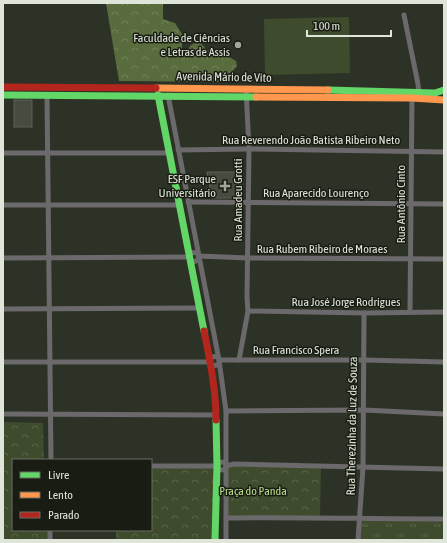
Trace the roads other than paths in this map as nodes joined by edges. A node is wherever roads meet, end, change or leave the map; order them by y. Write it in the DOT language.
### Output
graph roads {
  1 [pos="404,15"];
  2 [pos="5,86"];
  3 [pos="174,88"];
  4 [pos="246,88"];
  5 [pos="444,90"];
  6 [pos="444,94"];
  7 [pos="5,95"];
  8 [pos="47,95"];
  9 [pos="158,95"];
  10 [pos="171,95"];
  11 [pos="416,95"];
  12 [pos="246,97"];
  13 [pos="444,100"];
  14 [pos="249,149"];
  15 [pos="178,150"];
  16 [pos="411,151"];
  17 [pos="444,152"];
  18 [pos="3,153"];
  19 [pos="47,153"];
  20 [pos="169,153"];
  21 [pos="188,202"];
  22 [pos="249,202"];
  23 [pos="412,204"];
  24 [pos="444,204"];
  25 [pos="3,205"];
  26 [pos="48,205"];
  27 [pos="180,205"];
  28 [pos="199,256"];
  29 [pos="190,257"];
  30 [pos="3,258"];
  31 [pos="248,258"];
  32 [pos="49,259"];
  33 [pos="411,259"];
  34 [pos="444,259"];
  35 [pos="199,308"];
  36 [pos="3,309"];
  37 [pos="49,309"];
  38 [pos="248,311"];
  39 [pos="410,311"];
  40 [pos="444,312"];
  41 [pos="364,313"];
  42 [pos="219,360"];
  43 [pos="239,360"];
  44 [pos="364,360"];
  45 [pos="3,362"];
  46 [pos="210,362"];
  47 [pos="444,362"];
  48 [pos="50,363"];
  49 [pos="364,410"];
  50 [pos="226,411"];
  51 [pos="3,414"];
  52 [pos="444,414"];
  53 [pos="50,415"];
  54 [pos="216,415"];
  55 [pos="51,459"];
  56 [pos="152,466"];
  57 [pos="218,466"];
  58 [pos="226,466"];
  59 [pos="363,467"];
  60 [pos="444,469"];
  61 [pos="226,518"];
  62 [pos="359,519"];
  63 [pos="444,519"];
  64 [pos="215,540"];
  65 [pos="226,540"];
  66 [pos="358,540"];
  1 -- 11 [label="street, Rua Antônio Cinto"];
  2 -- 3 [label="main road, Avenida Mário de Vito"];
  2 -- 7 [label="main road"];
  3 -- 4 [label="main road, Avenida Mário de Vito"];
  3 -- 10 [label="main road"];
  4 -- 11 [label="main road, Avenida Mário de Vito"];
  4 -- 12 [label="street, Rua Amadeu Grotti"];
  5 -- 6 [label="main road"];
  5 -- 11 [label="main road, Avenida Mário de Vito"];
  7 -- 8 [label="main road, Avenida Mário de Vito"];
  8 -- 9 [label="main road, Avenida Mário de Vito"];
  8 -- 19 [label="street"];
  9 -- 10 [label="main road, Avenida Mário de Vito"];
  9 -- 20 [label="main road"];
  10 -- 12 [label="main road, Avenida Mário de Vito"];
  10 -- 15 [label="street"];
  11 -- 12 [label="main road, Avenida Mário de Vito"];
  11 -- 13 [label="main road, Avenida Mário de Vito"];
  11 -- 16 [label="street, Rua Antônio Cinto"];
  12 -- 14 [label="street, Rua Amadeu Grotti"];
  14 -- 15 [label="street, Rua Reverendo João Batista Ribeiro Neto"];
  14 -- 16 [label="street, Rua Reverendo João Batista Ribeiro Neto"];
  14 -- 22 [label="street, Rua Amadeu Grotti"];
  15 -- 21 [label="street"];
  16 -- 17 [label="street, Rua Reverendo João Batista Ribeiro Neto"];
  16 -- 23 [label="street, Rua Antônio Cinto"];
  18 -- 19 [label="street"];
  19 -- 20 [label="street"];
  19 -- 26 [label="street"];
  20 -- 27 [label="main road"];
  21 -- 22 [label="street, Rua Aparecido Lourenço"];
  21 -- 28 [label="street"];
  22 -- 23 [label="street, Rua Aparecido Lourenço"];
  22 -- 31 [label="street, Rua Amadeu Grotti"];
  23 -- 24 [label="street, Rua Aparecido Lourenço"];
  23 -- 33 [label="street, Rua Antônio Cinto"];
  25 -- 26 [label="street"];
  26 -- 27 [label="street"];
  26 -- 32 [label="street"];
  27 -- 29 [label="main road"];
  28 -- 29 [label="street, Rua Rubem Ribeiro de Moraes"];
  28 -- 31 [label="street, Rua Rubem Ribeiro de Moraes"];
  28 -- 42 [label="street"];
  29 -- 32 [label="street"];
  29 -- 35 [label="main road"];
  30 -- 32 [label="street"];
  31 -- 33 [label="street, Rua Rubem Ribeiro de Moraes"];
  31 -- 38 [label="street, Rua Amadeu Grotti"];
  32 -- 37 [label="street"];
  33 -- 34 [label="street, Rua Rubem Ribeiro de Moraes"];
  33 -- 39 [label="street, Rua Antônio Cinto"];
  35 -- 37 [label="street"];
  35 -- 46 [label="main road"];
  36 -- 37 [label="street"];
  37 -- 48 [label="street"];
  38 -- 41 [label="street, Rua José Jorge Rodrigues"];
  38 -- 43 [label="street, Rua Amadeu Grotti"];
  39 -- 40 [label="street, Rua José Jorge Rodrigues"];
  39 -- 41 [label="street, Rua José Jorge Rodrigues"];
  41 -- 44 [label="street, Rua Therezinha da Luz de Souza"];
  42 -- 43 [label="street, Rua Francisco Spera"];
  42 -- 46 [label="street, Rua Francisco Spera"];
  42 -- 50 [label="street"];
  43 -- 44 [label="street, Rua Francisco Spera"];
  44 -- 47 [label="street, Rua Francisco Spera"];
  44 -- 49 [label="street, Rua Therezinha da Luz de Souza"];
  45 -- 48 [label="street"];
  46 -- 48 [label="street"];
  46 -- 54 [label="main road"];
  48 -- 53 [label="street"];
  49 -- 50 [label="street"];
  49 -- 52 [label="street"];
  49 -- 59 [label="street, Rua Therezinha da Luz de Souza"];
  50 -- 58 [label="street"];
  51 -- 53 [label="street"];
  53 -- 54 [label="street"];
  53 -- 55 [label="street"];
  54 -- 57 [label="main road"];
  56 -- 57 [label="street"];
  57 -- 58 [label="street"];
  57 -- 64 [label="main road"];
  58 -- 59 [label="street"];
  58 -- 61 [label="street"];
  59 -- 60 [label="street"];
  59 -- 62 [label="street, Rua Therezinha da Luz de Souza"];
  61 -- 62 [label="street"];
  61 -- 65 [label="street"];
  62 -- 63 [label="street"];
  62 -- 66 [label="street, Rua Therezinha da Luz de Souza"];
}
